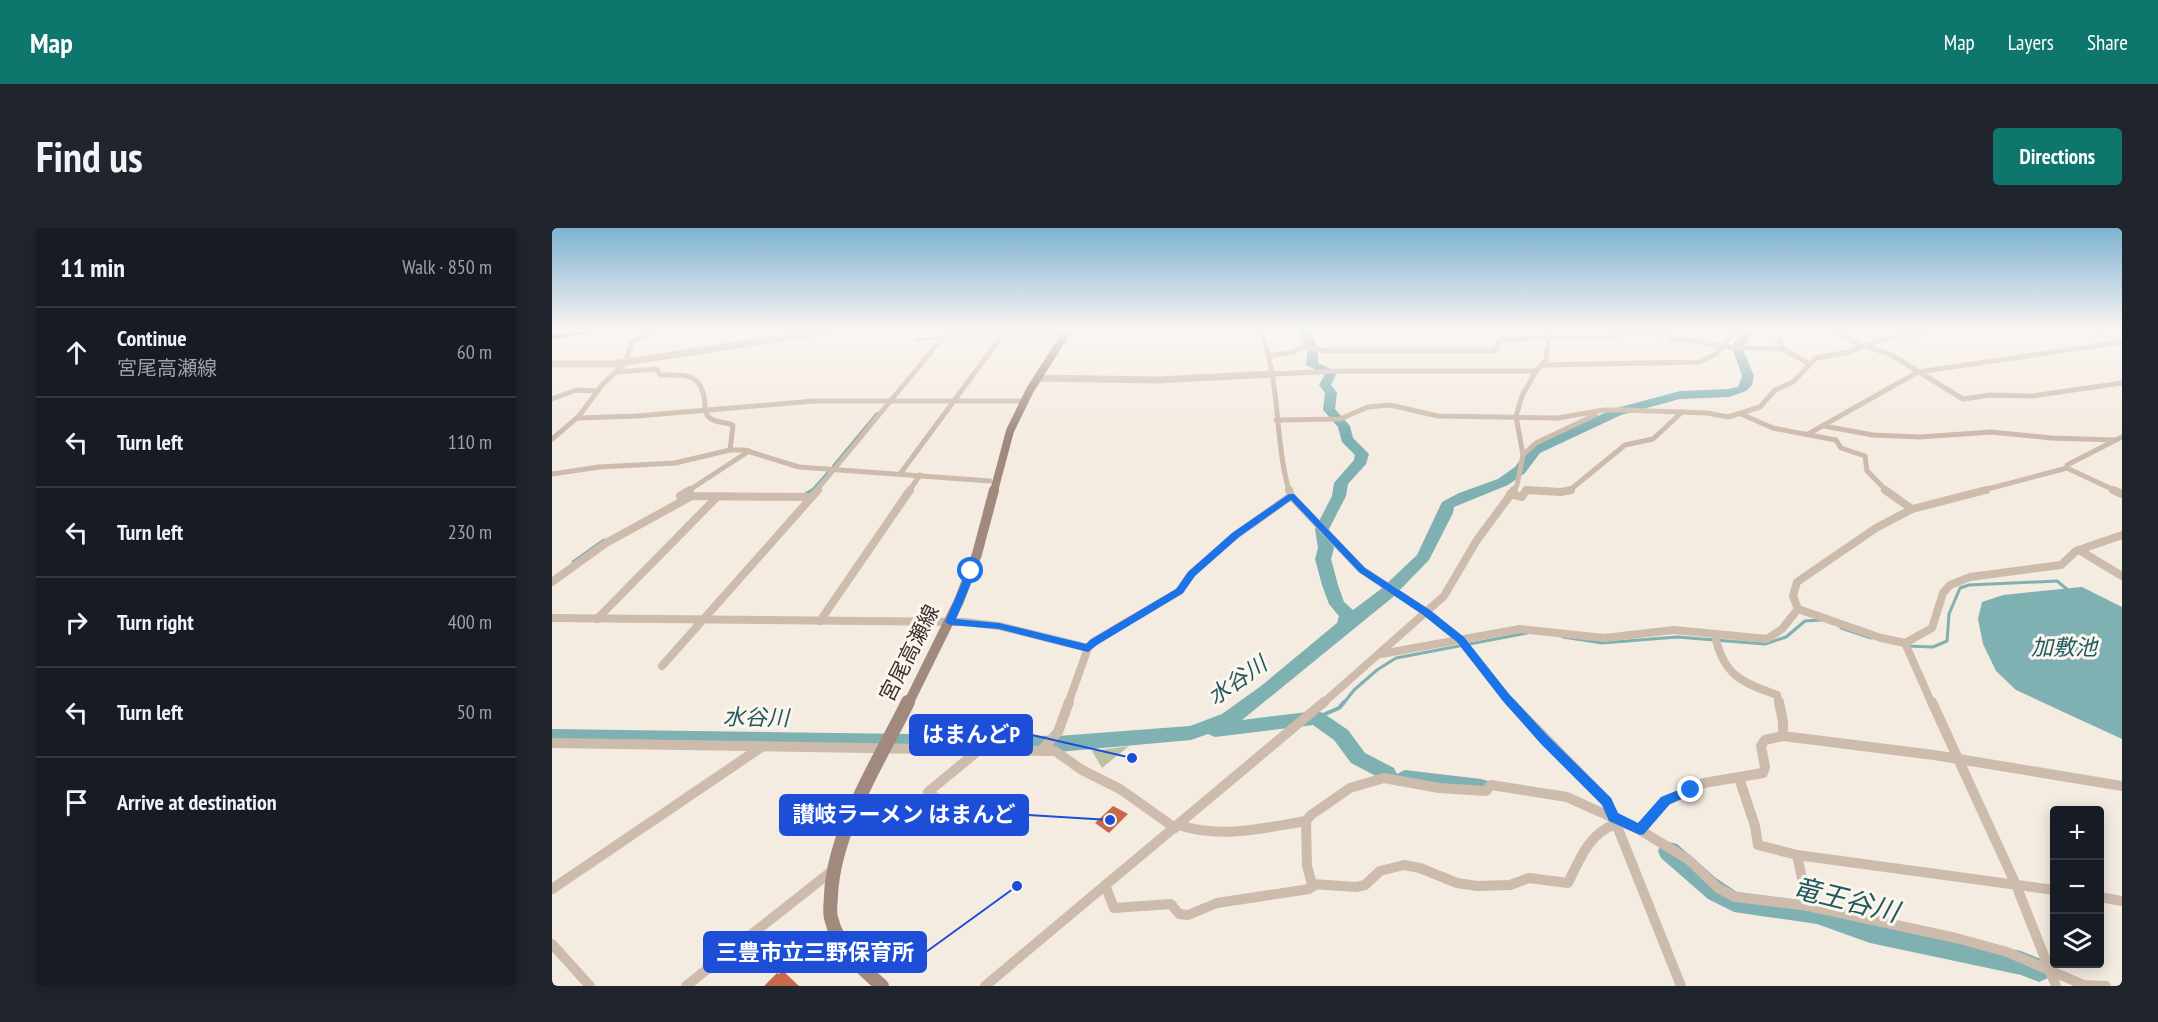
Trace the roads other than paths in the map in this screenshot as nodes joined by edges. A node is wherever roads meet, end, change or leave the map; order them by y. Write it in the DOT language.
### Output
graph roads {
  1 [pos="586,365"];
  2 [pos="606,365"];
  3 [pos="622,365"];
  4 [pos="920,365"];
  5 [pos="981,365"];
  6 [pos="1046,365"];
  7 [pos="1271,365"];
  8 [pos="1542,365"];
  9 [pos="1809,365"];
  10 [pos="1908,365"];
  11 [pos="1963,365"];
  12 [pos="1536,371"];
  13 [pos="615,372"];
  14 [pos="1918,372"];
  15 [pos="1273,374"];
  16 [pos="1038,378"];
  17 [pos="2122,382"];
  18 [pos="598,391"];
  19 [pos="552,399"];
  20 [pos="892,399"];
  21 [pos="955,401"];
  22 [pos="1024,401"];
  23 [pos="1604,410"];
  24 [pos="705,411"];
  25 [pos="1682,412"];
  26 [pos="1741,414"];
  27 [pos="1516,416"];
  28 [pos="577,418"];
  29 [pos="1276,420"];
  30 [pos="1824,426"];
  31 [pos="1808,434"];
  32 [pos="552,439"];
  33 [pos="2119,439"];
  34 [pos="730,450"];
  35 [pos="749,451"];
  36 [pos="1523,455"];
  37 [pos="836,468"];
  38 [pos="2067,468"];
  39 [pos="552,474"];
  40 [pos="900,474"];
  41 [pos="920,476"];
  42 [pos="990,481"];
  43 [pos="1510,494"];
  44 [pos="2122,494"];
  45 [pos="1292,496"];
  46 [pos="691,497"];
  47 [pos="717,497"];
  48 [pos="811,497"];
  49 [pos="1912,509"];
  50 [pos="2122,535"];
  51 [pos="2079,550"];
  52 [pos="2122,576"];
  53 [pos="552,582"];
  54 [pos="1798,609"];
  55 [pos="1426,612"];
  56 [pos="552,618"];
  57 [pos="597,620"];
  58 [pos="701,621"];
  59 [pos="820,621"];
  60 [pos="950,622"];
  61 [pos="1715,639"];
  62 [pos="1462,642"];
  63 [pos="1905,643"];
  64 [pos="1088,648"];
  65 [pos="1379,655"];
  66 [pos="662,666"];
  67 [pos="1783,735"];
  68 [pos="552,743"];
  69 [pos="764,745"];
  70 [pos="887,748"];
  71 [pos="979,750"];
  72 [pos="1041,751"];
  73 [pos="1959,760"];
  74 [pos="1739,778"];
  75 [pos="2122,786"];
  76 [pos="1306,821"];
  77 [pos="1615,821"];
  78 [pos="1177,826"];
  79 [pos="977,827"];
  80 [pos="1640,830"];
  81 [pos="1797,855"];
  82 [pos="832,871"];
  83 [pos="1105,885"];
  84 [pos="1315,885"];
  85 [pos="2016,885"];
  86 [pos="552,889"];
  87 [pos="2050,889"];
  88 [pos="2104,898"];
  89 [pos="2122,901"];
  90 [pos="1808,906"];
  91 [pos="552,944"];
  92 [pos="2052,977"];
  93 [pos="590,986"];
  94 [pos="686,986"];
  95 [pos="882,986"];
  96 [pos="985,986"];
  97 [pos="1681,986"];
  98 [pos="2106,986"];
  1 -- 2 [label="street"];
  3 -- 13 [label="street"];
  4 -- 20 [label="street"];
  5 -- 21 [label="street"];
  6 -- 16 [label="main road, 宮尾高瀬線"];
  7 -- 15 [label="street"];
  8 -- 12 [label="street"];
  9 -- 26 [label="street"];
  10 -- 14 [label="street"];
  11 -- 14 [label="street"];
  12 -- 15 [label="street"];
  12 -- 27 [label="street"];
  13 -- 18 [label="street"];
  13 -- 24 [label="street"];
  14 -- 17 [label="street"];
  14 -- 30 [label="street"];
  15 -- 16 [label="street"];
  15 -- 29 [label="street"];
  16 -- 22 [label="main road, 宮尾高瀬線"];
  18 -- 19 [label="street"];
  18 -- 28 [label="street"];
  20 -- 21 [label="street"];
  20 -- 24 [label="street"];
  20 -- 37 [label="street"];
  21 -- 22 [label="street"];
  21 -- 40 [label="street"];
  22 -- 60 [label="main road, 宮尾高瀬線"];
  23 -- 25 [label="street"];
  23 -- 27 [label="street"];
  23 -- 36 [label="street"];
  24 -- 28 [label="street"];
  24 -- 34 [label="street"];
  25 -- 26 [label="street"];
  25 -- 43 [label="street"];
  26 -- 31 [label="street"];
  27 -- 29 [label="street"];
  27 -- 36 [label="street"];
  28 -- 32 [label="street"];
  29 -- 45 [label="street"];
  30 -- 31 [label="street"];
  30 -- 33 [label="street"];
  31 -- 49 [label="street"];
  33 -- 38 [label="street"];
  34 -- 35 [label="street"];
  34 -- 39 [label="street"];
  35 -- 37 [label="street"];
  35 -- 46 [label="street"];
  36 -- 43 [label="street"];
  37 -- 40 [label="street"];
  37 -- 48 [label="street"];
  38 -- 44 [label="street"];
  38 -- 49 [label="street"];
  40 -- 41 [label="street"];
  41 -- 42 [label="street"];
  41 -- 59 [label="street"];
  43 -- 55 [label="street"];
  45 -- 55 [label="street"];
  45 -- 64 [label="street"];
  46 -- 47 [label="street"];
  46 -- 53 [label="street"];
  47 -- 48 [label="street"];
  47 -- 57 [label="street"];
  48 -- 58 [label="street"];
  49 -- 54 [label="street"];
  50 -- 51 [label="street"];
  51 -- 52 [label="street"];
  51 -- 63 [label="street"];
  54 -- 61 [label="street"];
  54 -- 63 [label="street"];
  55 -- 62 [label="street"];
  55 -- 65 [label="street"];
  56 -- 57 [label="street"];
  57 -- 58 [label="street"];
  58 -- 59 [label="street"];
  58 -- 66 [label="street"];
  59 -- 60 [label="street"];
  60 -- 64 [label="street"];
  60 -- 70 [label="main road, 宮尾高瀬線"];
  61 -- 62 [label="street"];
  61 -- 67 [label="street"];
  62 -- 65 [label="street"];
  62 -- 77 [label="street"];
  63 -- 73 [label="street"];
  64 -- 72 [label="street"];
  65 -- 78 [label="street"];
  67 -- 73 [label="street"];
  67 -- 74 [label="street"];
  68 -- 69 [label="street"];
  69 -- 70 [label="street"];
  69 -- 86 [label="street"];
  70 -- 71 [label="street"];
  70 -- 82 [label="main road, 宮尾高瀬線"];
  71 -- 72 [label="street"];
  71 -- 79 [label="street"];
  72 -- 78 [label="street"];
  73 -- 75 [label="street"];
  73 -- 85 [label="street"];
  74 -- 80 [label="street"];
  74 -- 81 [label="street"];
  76 -- 77 [label="street"];
  76 -- 78 [label="street"];
  76 -- 84 [label="street"];
  77 -- 80 [label="street"];
  77 -- 84 [label="street"];
  77 -- 97 [label="street"];
  78 -- 83 [label="street"];
  80 -- 90 [label="street"];
  81 -- 85 [label="street"];
  81 -- 90 [label="street"];
  82 -- 94 [label="street"];
  82 -- 95 [label="main road, 宮尾高瀬線"];
  83 -- 84 [label="street"];
  83 -- 96 [label="street"];
  85 -- 87 [label="street"];
  85 -- 92 [label="street"];
  88 -- 89 [label="street"];
  90 -- 92 [label="street"];
  91 -- 93 [label="street"];
  92 -- 98 [label="street"];
}
